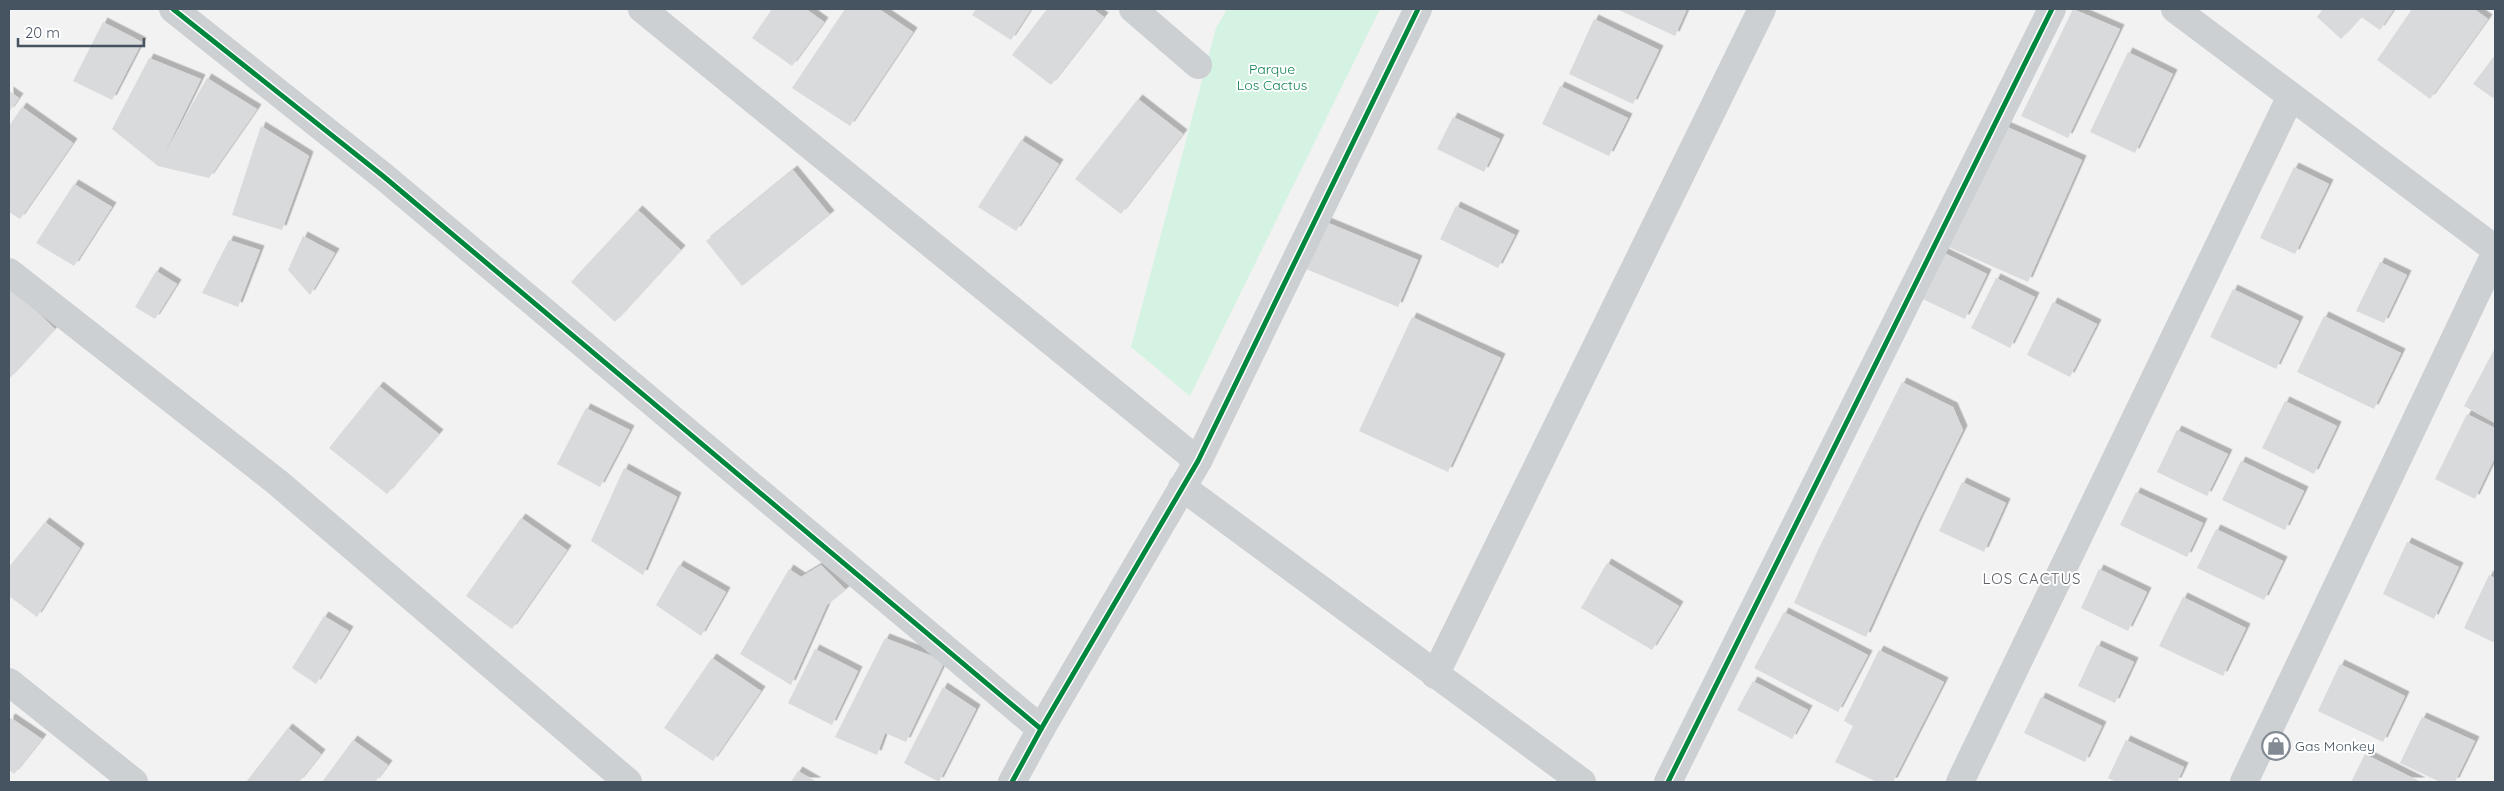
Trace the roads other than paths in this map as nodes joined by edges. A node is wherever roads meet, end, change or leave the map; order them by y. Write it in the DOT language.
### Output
graph roads {
  1 [pos="173,9"];
  2 [pos="642,9"];
  3 [pos="1133,9"];
  4 [pos="1418,9"];
  5 [pos="1762,9"];
  6 [pos="2052,9"];
  7 [pos="2175,9"];
  8 [pos="1198,65"];
  9 [pos="2291,96"];
  10 [pos="2495,249"];
  11 [pos="2495,254"];
  12 [pos="9,272"];
  13 [pos="1198,461"];
  14 [pos="1182,487"];
  15 [pos="1435,676"];
  16 [pos="9,682"];
  17 [pos="1041,729"];
  18 [pos="134,782"];
  19 [pos="628,782"];
  20 [pos="1012,782"];
  21 [pos="1582,782"];
  22 [pos="1668,782"];
  23 [pos="1960,782"];
  24 [pos="2244,782"];
  1 -- 17 [label="street"];
  2 -- 13 [label="street"];
  3 -- 8 [label="street"];
  4 -- 13 [label="street"];
  5 -- 15 [label="street"];
  6 -- 22 [label="street"];
  7 -- 9 [label="street"];
  9 -- 10 [label="street"];
  9 -- 23 [label="street"];
  11 -- 24 [label="street"];
  12 -- 19 [label="street"];
  13 -- 14 [label="street"];
  14 -- 15 [label="street"];
  14 -- 17 [label="street"];
  15 -- 21 [label="street"];
  16 -- 18 [label="street"];
  17 -- 20 [label="street"];
}
